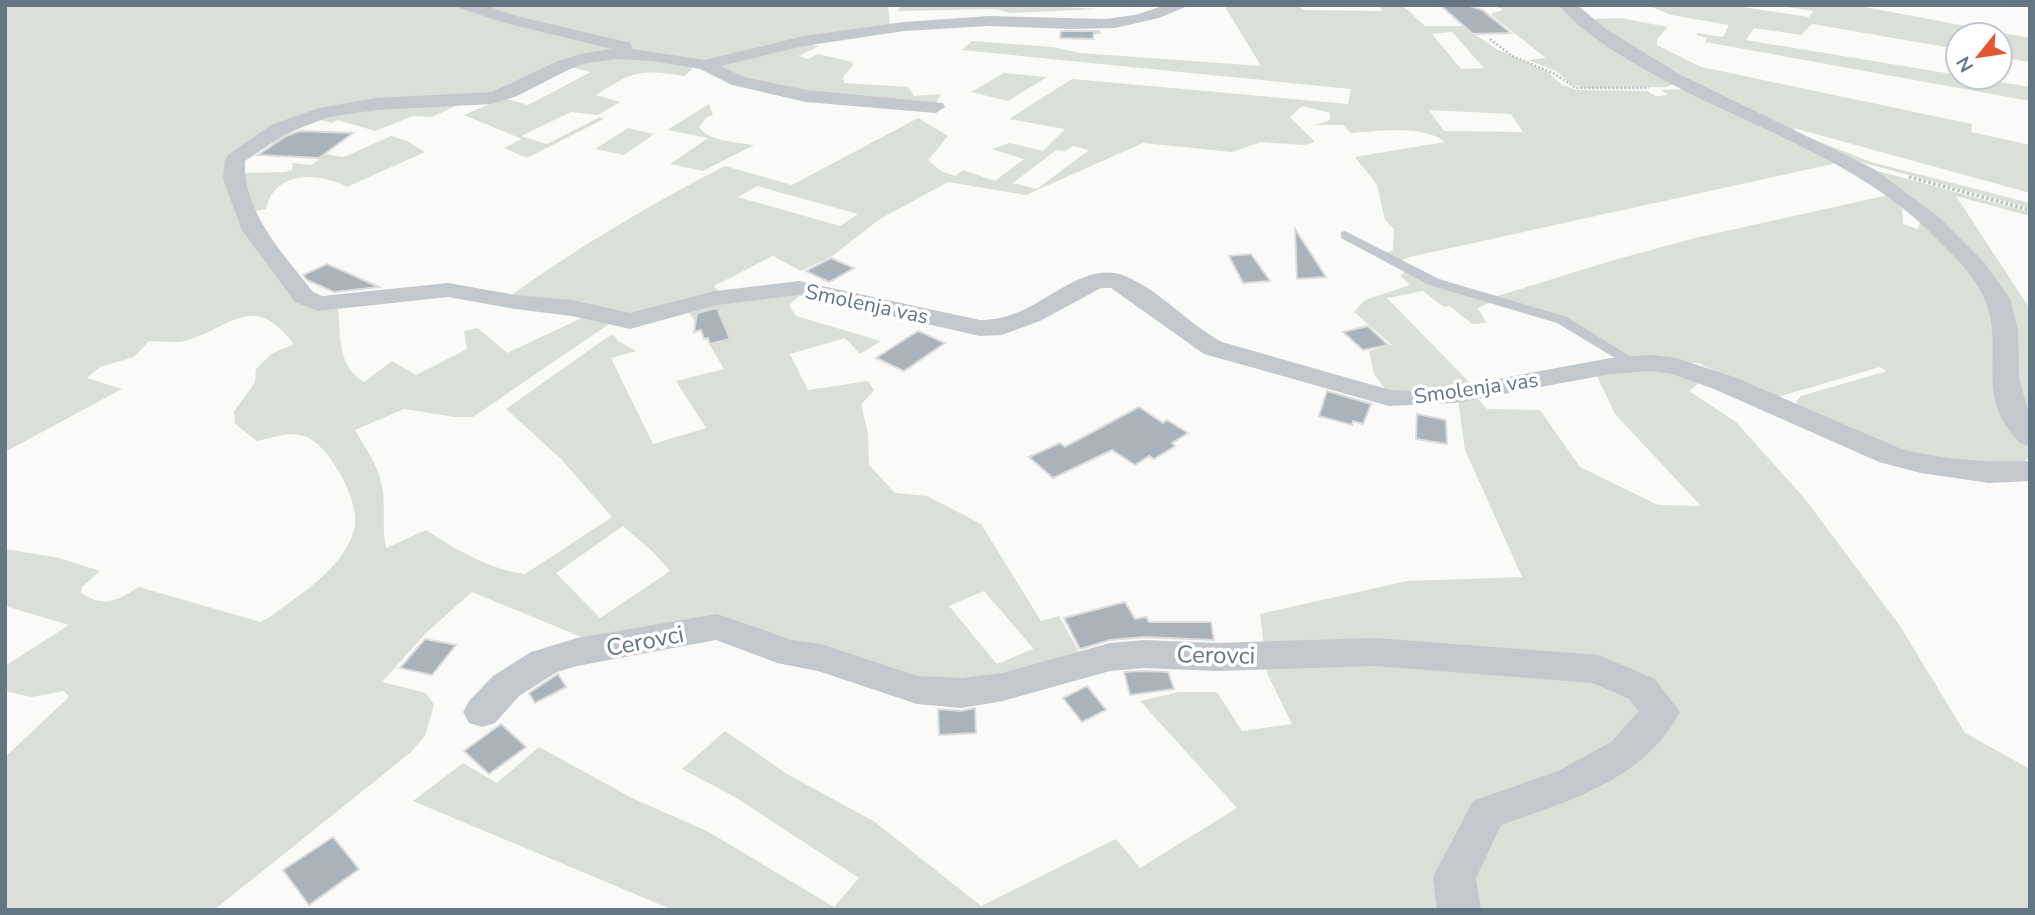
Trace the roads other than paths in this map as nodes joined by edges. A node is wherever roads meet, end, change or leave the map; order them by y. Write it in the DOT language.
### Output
graph roads {
  1 [pos="465,5"];
  2 [pos="1182,5"];
  3 [pos="1567,5"];
  4 [pos="887,13"];
  5 [pos="896,29"];
  6 [pos="649,54"];
  7 [pos="705,65"];
  8 [pos="936,107"];
  9 [pos="1345,235"];
  10 [pos="1634,364"];
  11 [pos="2030,437"];
  12 [pos="2030,471"];
  13 [pos="482,712"];
  14 [pos="1459,910"];
  1 -- 6 [label="street"];
  2 -- 5 [label="street"];
  3 -- 11 [label="street"];
  4 -- 5 [label="street"];
  5 -- 7 [label="street"];
  6 -- 7 [label="street, Smolenja vas"];
  6 -- 10 [label="street, Smolenja vas"];
  7 -- 8 [label="street"];
  9 -- 10 [label="lane"];
  10 -- 12 [label="street, Smolenja vas"];
  13 -- 14 [label="street, Cerovci"];
}
